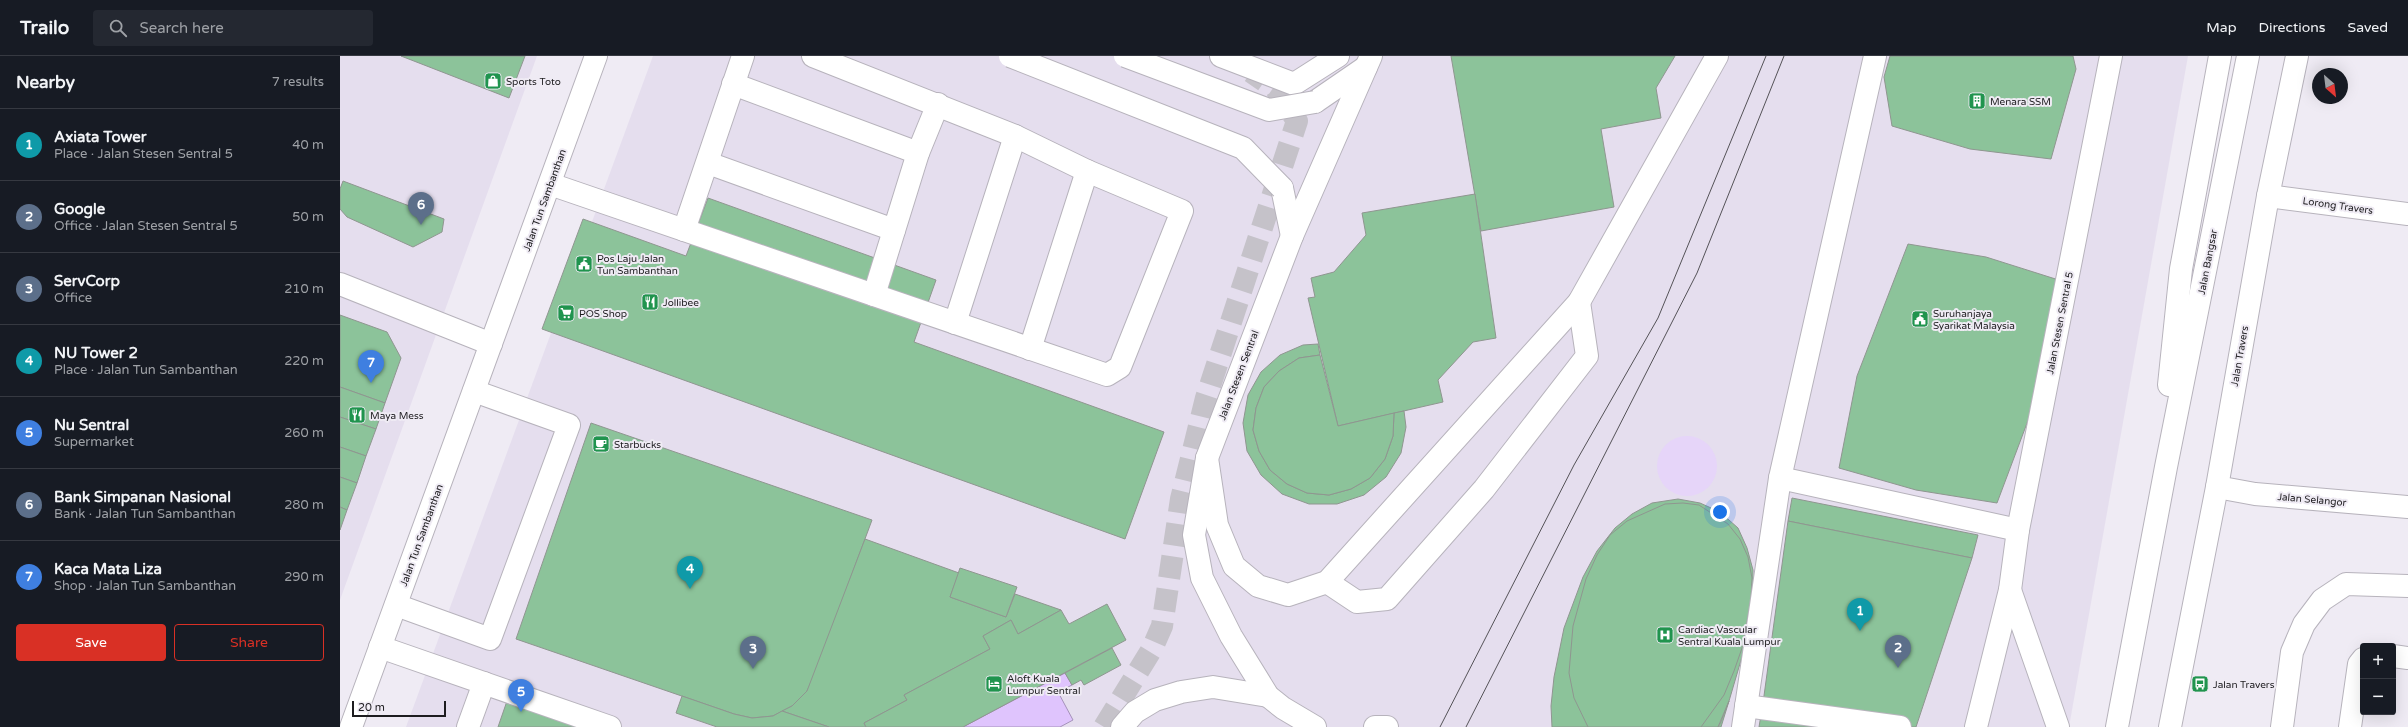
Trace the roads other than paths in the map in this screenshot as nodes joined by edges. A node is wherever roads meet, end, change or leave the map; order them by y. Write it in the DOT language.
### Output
graph roads {
  1 [pos="596,56"];
  2 [pos="743,56"];
  3 [pos="813,56"];
  4 [pos="1010,56"];
  5 [pos="1125,56"];
  6 [pos="1221,56"];
  7 [pos="1338,56"];
  8 [pos="1717,56"];
  9 [pos="1875,56"];
  10 [pos="2111,56"];
  11 [pos="2220,56"];
  12 [pos="2248,56"];
  13 [pos="2297,56"];
  14 [pos="1368,62"];
  15 [pos="734,84"];
  16 [pos="938,104"];
  17 [pos="1015,136"];
  18 [pos="918,153"];
  19 [pos="708,163"];
  20 [pos="1087,171"];
  21 [pos="550,184"];
  22 [pos="2268,196"];
  23 [pos="2408,214"];
  24 [pos="684,230"];
  25 [pos="894,230"];
  26 [pos="1292,236"];
  27 [pos="340,284"];
  28 [pos="874,295"];
  29 [pos="1579,302"];
  30 [pos="956,323"];
  31 [pos="491,344"];
  32 [pos="1030,349"];
  33 [pos="474,390"];
  34 [pos="1207,458"];
  35 [pos="1780,478"];
  36 [pos="2216,487"];
  37 [pos="2408,507"];
  38 [pos="2156,520"];
  39 [pos="2018,530"];
  40 [pos="1327,582"];
  41 [pos="2408,586"];
  42 [pos="2010,590"];
  43 [pos="396,606"];
  44 [pos="380,647"];
  45 [pos="2396,656"];
  46 [pos="2408,658"];
  47 [pos="2360,663"];
  48 [pos="484,683"];
  49 [pos="1268,696"];
  50 [pos="1744,717"];
  51 [pos="351,727"];
  52 [pos="468,727"];
  53 [pos="610,727"];
  54 [pos="1122,727"];
  55 [pos="1315,727"];
  56 [pos="1375,727"];
  57 [pos="1387,727"];
  58 [pos="1900,727"];
  59 [pos="1976,727"];
  60 [pos="2058,727"];
  61 [pos="2117,727"];
  62 [pos="2170,727"];
  63 [pos="2282,727"];
  64 [pos="2350,727"];
  1 -- 21 [label="main road, Jalan Tun Sambanthan"];
  2 -- 15 [label="main road"];
  3 -- 16 [label="main road"];
  4 -- 26 [label="main road, bridge"];
  5 -- 14 [label="main road, bridge"];
  6 -- 7 [label="main road"];
  8 -- 29 [label="main road"];
  9 -- 35 [label="main road"];
  10 -- 39 [label="main road, Jalan Stesen Sentral 5"];
  11 -- 38 [label="main road"];
  12 -- 38 [label="main road, Jalan Bangsar"];
  13 -- 22 [label="main road, Jalan Travers"];
  14 -- 26 [label="main road, Jalan Stesen Sentral"];
  15 -- 18 [label="main road"];
  15 -- 19 [label="main road"];
  16 -- 17 [label="main road"];
  16 -- 18 [label="main road"];
  17 -- 20 [label="main road"];
  17 -- 30 [label="main road"];
  18 -- 25 [label="main road"];
  19 -- 24 [label="main road"];
  19 -- 25 [label="main road"];
  20 -- 32 [label="main road"];
  20 -- 32 [label="main road"];
  21 -- 24 [label="main road"];
  21 -- 31 [label="main road, Jalan Tun Sambanthan"];
  22 -- 23 [label="main road, Lorong Travers"];
  22 -- 36 [label="main road, Jalan Travers"];
  24 -- 28 [label="main road"];
  25 -- 28 [label="main road"];
  26 -- 34 [label="main road, Jalan Stesen Sentral"];
  27 -- 31 [label="main road"];
  28 -- 30 [label="main road"];
  29 -- 40 [label="main road"];
  29 -- 40 [label="main road"];
  30 -- 32 [label="main road"];
  31 -- 33 [label="main road, Jalan Tun Sambanthan"];
  33 -- 43 [label="main road, Jalan Tun Sambanthan"];
  33 -- 43 [label="main road"];
  34 -- 40 [label="main road"];
  34 -- 49 [label="main road, Jalan Stesen Sentral"];
  35 -- 39 [label="main road"];
  35 -- 50 [label="main road"];
  36 -- 37 [label="main road, Jalan Selangor"];
  36 -- 62 [label="main road, Jalan Travers"];
  38 -- 61 [label="main road"];
  39 -- 42 [label="main road, Jalan Stesen Sentral 5"];
  41 -- 63 [label="main road"];
  42 -- 59 [label="main road, Jalan Stesen Sentral 5"];
  42 -- 60 [label="main road"];
  43 -- 44 [label="main road, Jalan Tun Sambanthan"];
  44 -- 48 [label="main road"];
  44 -- 51 [label="main road, Jalan Tun Sambanthan"];
  45 -- 46 [label="main road"];
  47 -- 64 [label="main road"];
  48 -- 52 [label="main road"];
  48 -- 53 [label="main road"];
  49 -- 54 [label="main road"];
  49 -- 55 [label="main road, Jalan Stesen Sentral"];
  50 -- 58 [label="main road"];
  56 -- 57 [label="main road"];
}
